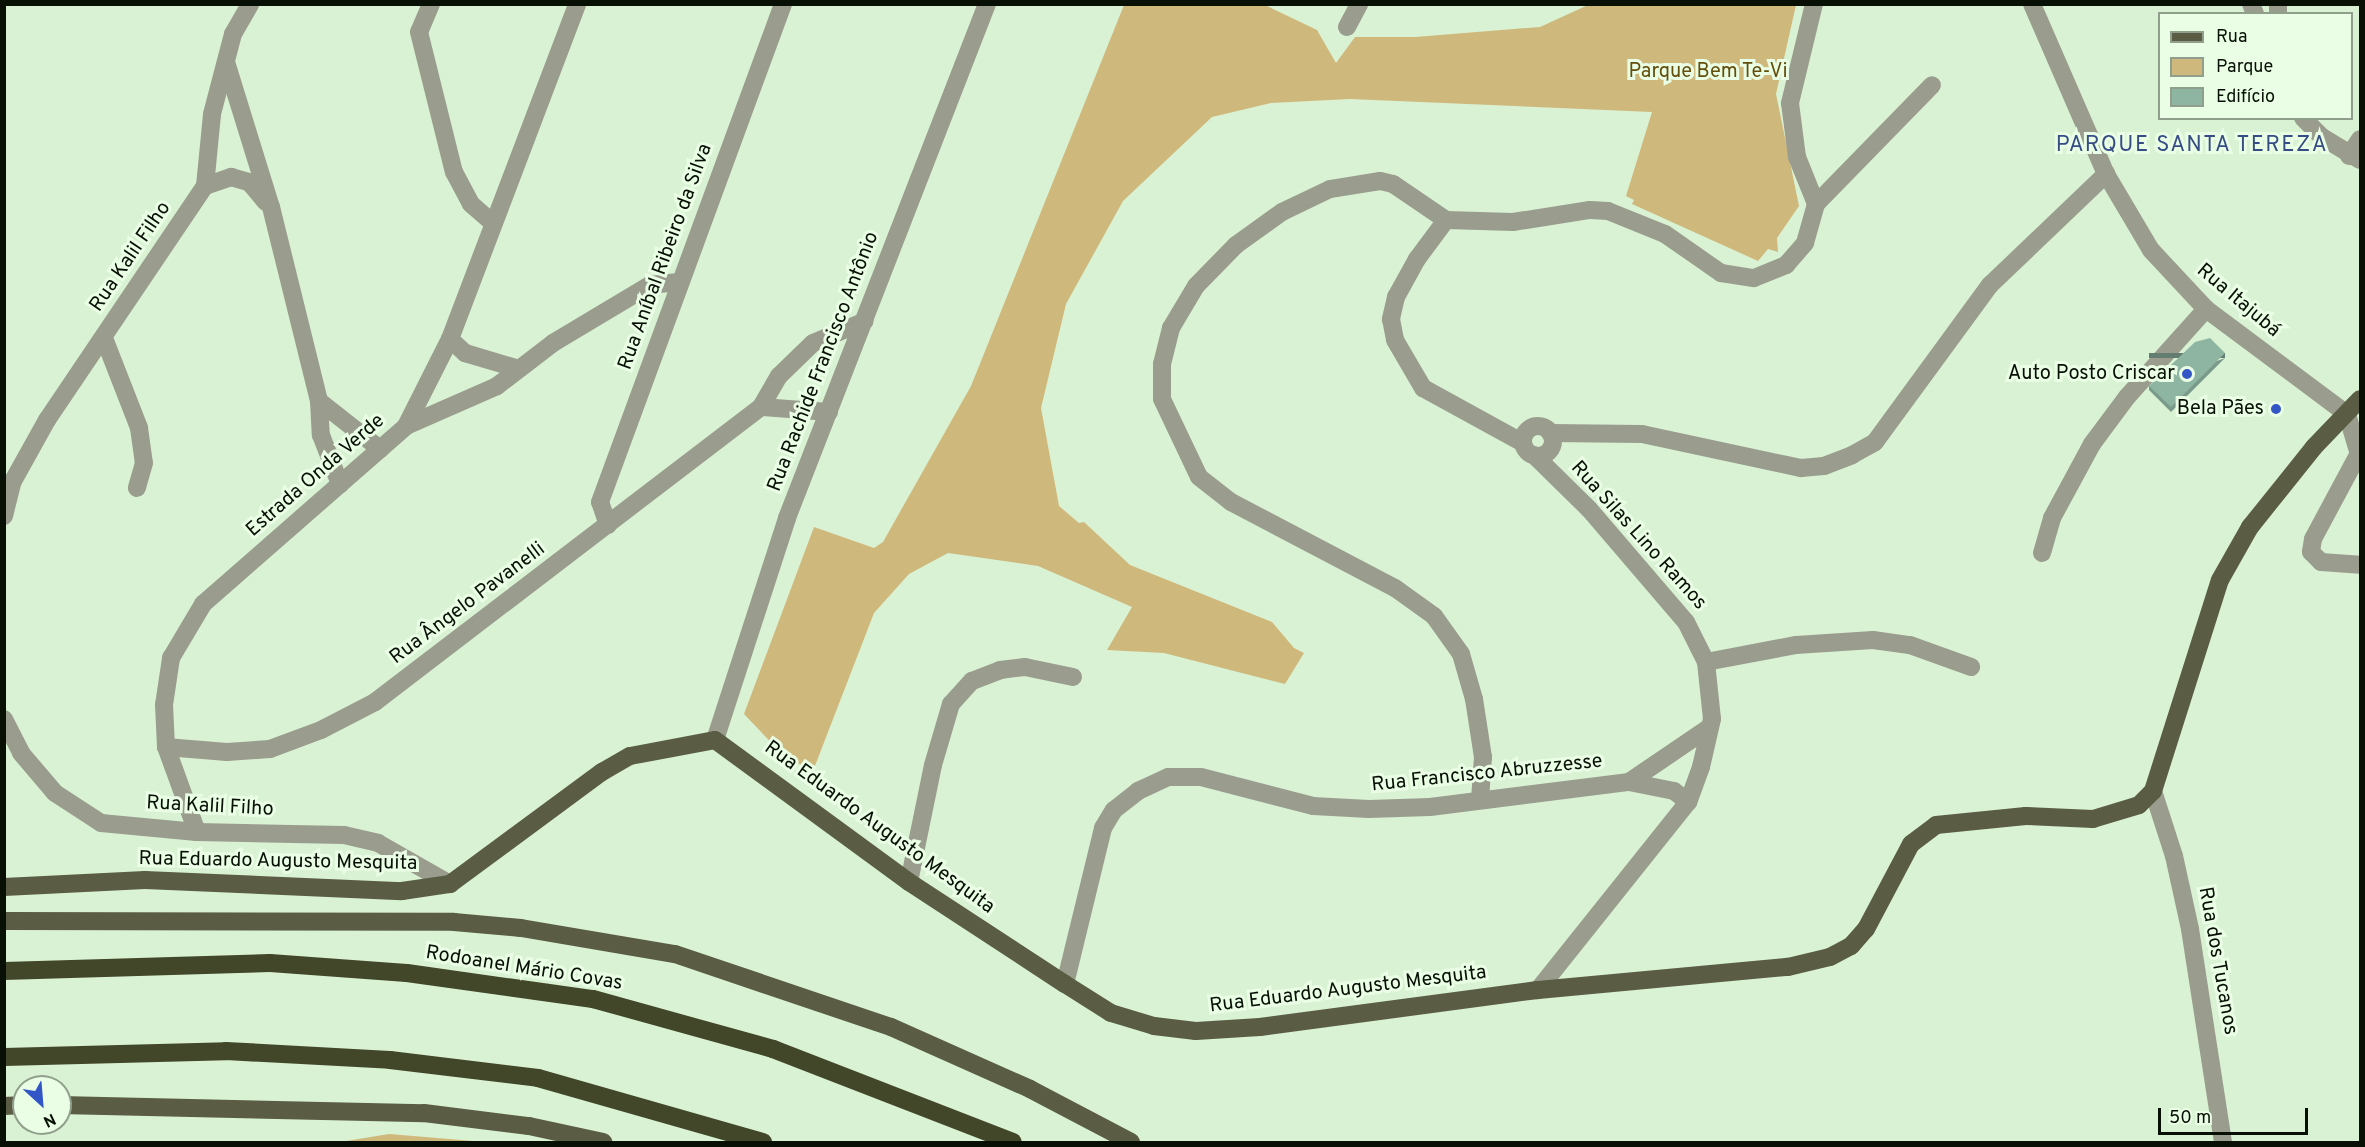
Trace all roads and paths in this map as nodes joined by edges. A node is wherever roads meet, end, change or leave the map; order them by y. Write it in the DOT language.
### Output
graph roads {
  1 [pos="250,4"];
  2 [pos="431,4"];
  3 [pos="577,4"];
  4 [pos="783,4"];
  5 [pos="987,4"];
  6 [pos="1359,4"];
  7 [pos="1814,4"];
  8 [pos="2032,4"];
  9 [pos="1347,27"];
  10 [pos="226,62"];
  11 [pos="1932,85"];
  12 [pos="2305,120"];
  13 [pos="2361,139"];
  14 [pos="2355,158"];
  15 [pos="2106,174"];
  16 [pos="205,186"];
  17 [pos="1816,204"];
  18 [pos="271,207"];
  19 [pos="1446,220"];
  20 [pos="494,224"];
  21 [pos="681,282"];
  22 [pos="2206,309"];
  23 [pos="865,321"];
  24 [pos="104,338"];
  25 [pos="450,339"];
  26 [pos="519,369"];
  27 [pos="2361,399"];
  28 [pos="319,401"];
  29 [pos="761,407"];
  30 [pos="829,412"];
  31 [pos="2347,414"];
  32 [pos="406,426"];
  33 [pos="380,449"];
  34 [pos="1528,449"];
  35 [pos="2359,457"];
  36 [pos="9,479"];
  37 [pos="340,484"];
  38 [pos="137,488"];
  39 [pos="4,516"];
  40 [pos="608,525"];
  41 [pos="2042,553"];
  42 [pos="2361,565"];
  43 [pos="1706,662"];
  44 [pos="1971,667"];
  45 [pos="1073,677"];
  46 [pos="4,719"];
  47 [pos="1710,727"];
  48 [pos="715,740"];
  49 [pos="166,747"];
  50 [pos="1629,782"];
  51 [pos="2153,791"];
  52 [pos="1480,800"];
  53 [pos="1688,801"];
  54 [pos="197,832"];
  55 [pos="909,882"];
  56 [pos="450,884"];
  57 [pos="4,887"];
  58 [pos="4,921"];
  59 [pos="4,971"];
  60 [pos="1065,984"];
  61 [pos="1538,990"];
  62 [pos="4,1057"];
  63 [pos="72,1105"];
  64 [pos="603,1143"];
  65 [pos="763,1143"];
  66 [pos="1013,1143"];
  67 [pos="1131,1143"];
  68 [pos="2223,1143"];
  1 -- 10 [label="street, Rua Kalil Filho"];
  2 -- 20 [label="street"];
  3 -- 20 [label="street, Estrada Onda Verde"];
  4 -- 21 [label="street, Rua Aníbal Ribeiro da Silva"];
  5 -- 23 [label="street, Rua Rachide Francisco Antônio"];
  6 -- 9 [label="street"];
  7 -- 17 [label="street"];
  8 -- 15 [label="street, Rua Itajubá"];
  10 -- 16 [label="street, Rua Kalil Filho"];
  10 -- 18 [label="street"];
  11 -- 17 [label="street"];
  12 -- 14 [label="street"];
  13 -- 14 [label="street"];
  15 -- 22 [label="street, Rua Itajubá"];
  15 -- 34 [label="street"];
  16 -- 18 [label="street"];
  16 -- 24 [label="street, Rua Kalil Filho"];
  17 -- 19 [label="street"];
  18 -- 28 [label="street"];
  19 -- 34 [label="street, Rua Silas Lino Ramos"];
  19 -- 52 [label="street"];
  20 -- 25 [label="street, Estrada Onda Verde"];
  21 -- 26 [label="street"];
  21 -- 40 [label="street, Rua Aníbal Ribeiro da Silva"];
  22 -- 31 [label="street, Rua Itajubá"];
  22 -- 41 [label="street"];
  23 -- 29 [label="street, Rua Ângelo Pavanelli"];
  23 -- 30 [label="street, Rua Rachide Francisco Antônio"];
  24 -- 36 [label="street, Rua Kalil Filho"];
  24 -- 38 [label="street"];
  25 -- 26 [label="street"];
  25 -- 32 [label="street, Estrada Onda Verde"];
  26 -- 32 [label="street"];
  27 -- 31 [label="main road"];
  28 -- 33 [label="street"];
  28 -- 37 [label="street"];
  29 -- 30 [label="street"];
  29 -- 40 [label="street, Rua Ângelo Pavanelli"];
  30 -- 48 [label="street, Rua Rachide Francisco Antônio"];
  31 -- 35 [label="street"];
  31 -- 51 [label="main road"];
  32 -- 33 [label="street, Estrada Onda Verde"];
  33 -- 37 [label="street, Estrada Onda Verde"];
  34 -- 43 [label="street, Rua Silas Lino Ramos"];
  35 -- 42 [label="street"];
  36 -- 39 [label="street, Rua Kalil Filho"];
  37 -- 49 [label="street, Estrada Onda Verde"];
  40 -- 49 [label="street, Rua Ângelo Pavanelli"];
  43 -- 44 [label="street"];
  43 -- 47 [label="street, Rua Silas Lino Ramos"];
  45 -- 55 [label="street"];
  46 -- 54 [label="street, Rua Kalil Filho"];
  47 -- 50 [label="street, Rua Francisco Abruzzesse"];
  47 -- 53 [label="street, Rua Silas Lino Ramos"];
  48 -- 55 [label="main road, Rua Eduardo Augusto Mesquita"];
  48 -- 56 [label="main road, Rua Eduardo Augusto Mesquita"];
  49 -- 54 [label="street, Estrada Onda Verde"];
  50 -- 52 [label="street, Rua Francisco Abruzzesse"];
  50 -- 53 [label="street, Rua Francisco Abruzzesse"];
  51 -- 61 [label="main road, Rua Eduardo Augusto Mesquita"];
  51 -- 68 [label="street, Rua dos Tucanos"];
  52 -- 60 [label="street, Rua Francisco Abruzzesse"];
  53 -- 61 [label="street, Rua Silas Lino Ramos"];
  54 -- 56 [label="street, Rua Kalil Filho"];
  55 -- 60 [label="main road, Rua Eduardo Augusto Mesquita"];
  56 -- 57 [label="main road, Rua Eduardo Augusto Mesquita"];
  58 -- 67 [label="main road"];
  59 -- 66 [label="highway, Rodoanel Mário Covas"];
  60 -- 61 [label="main road, Rua Eduardo Augusto Mesquita"];
  62 -- 65 [label="highway"];
  63 -- 64 [label="main road"];
}
